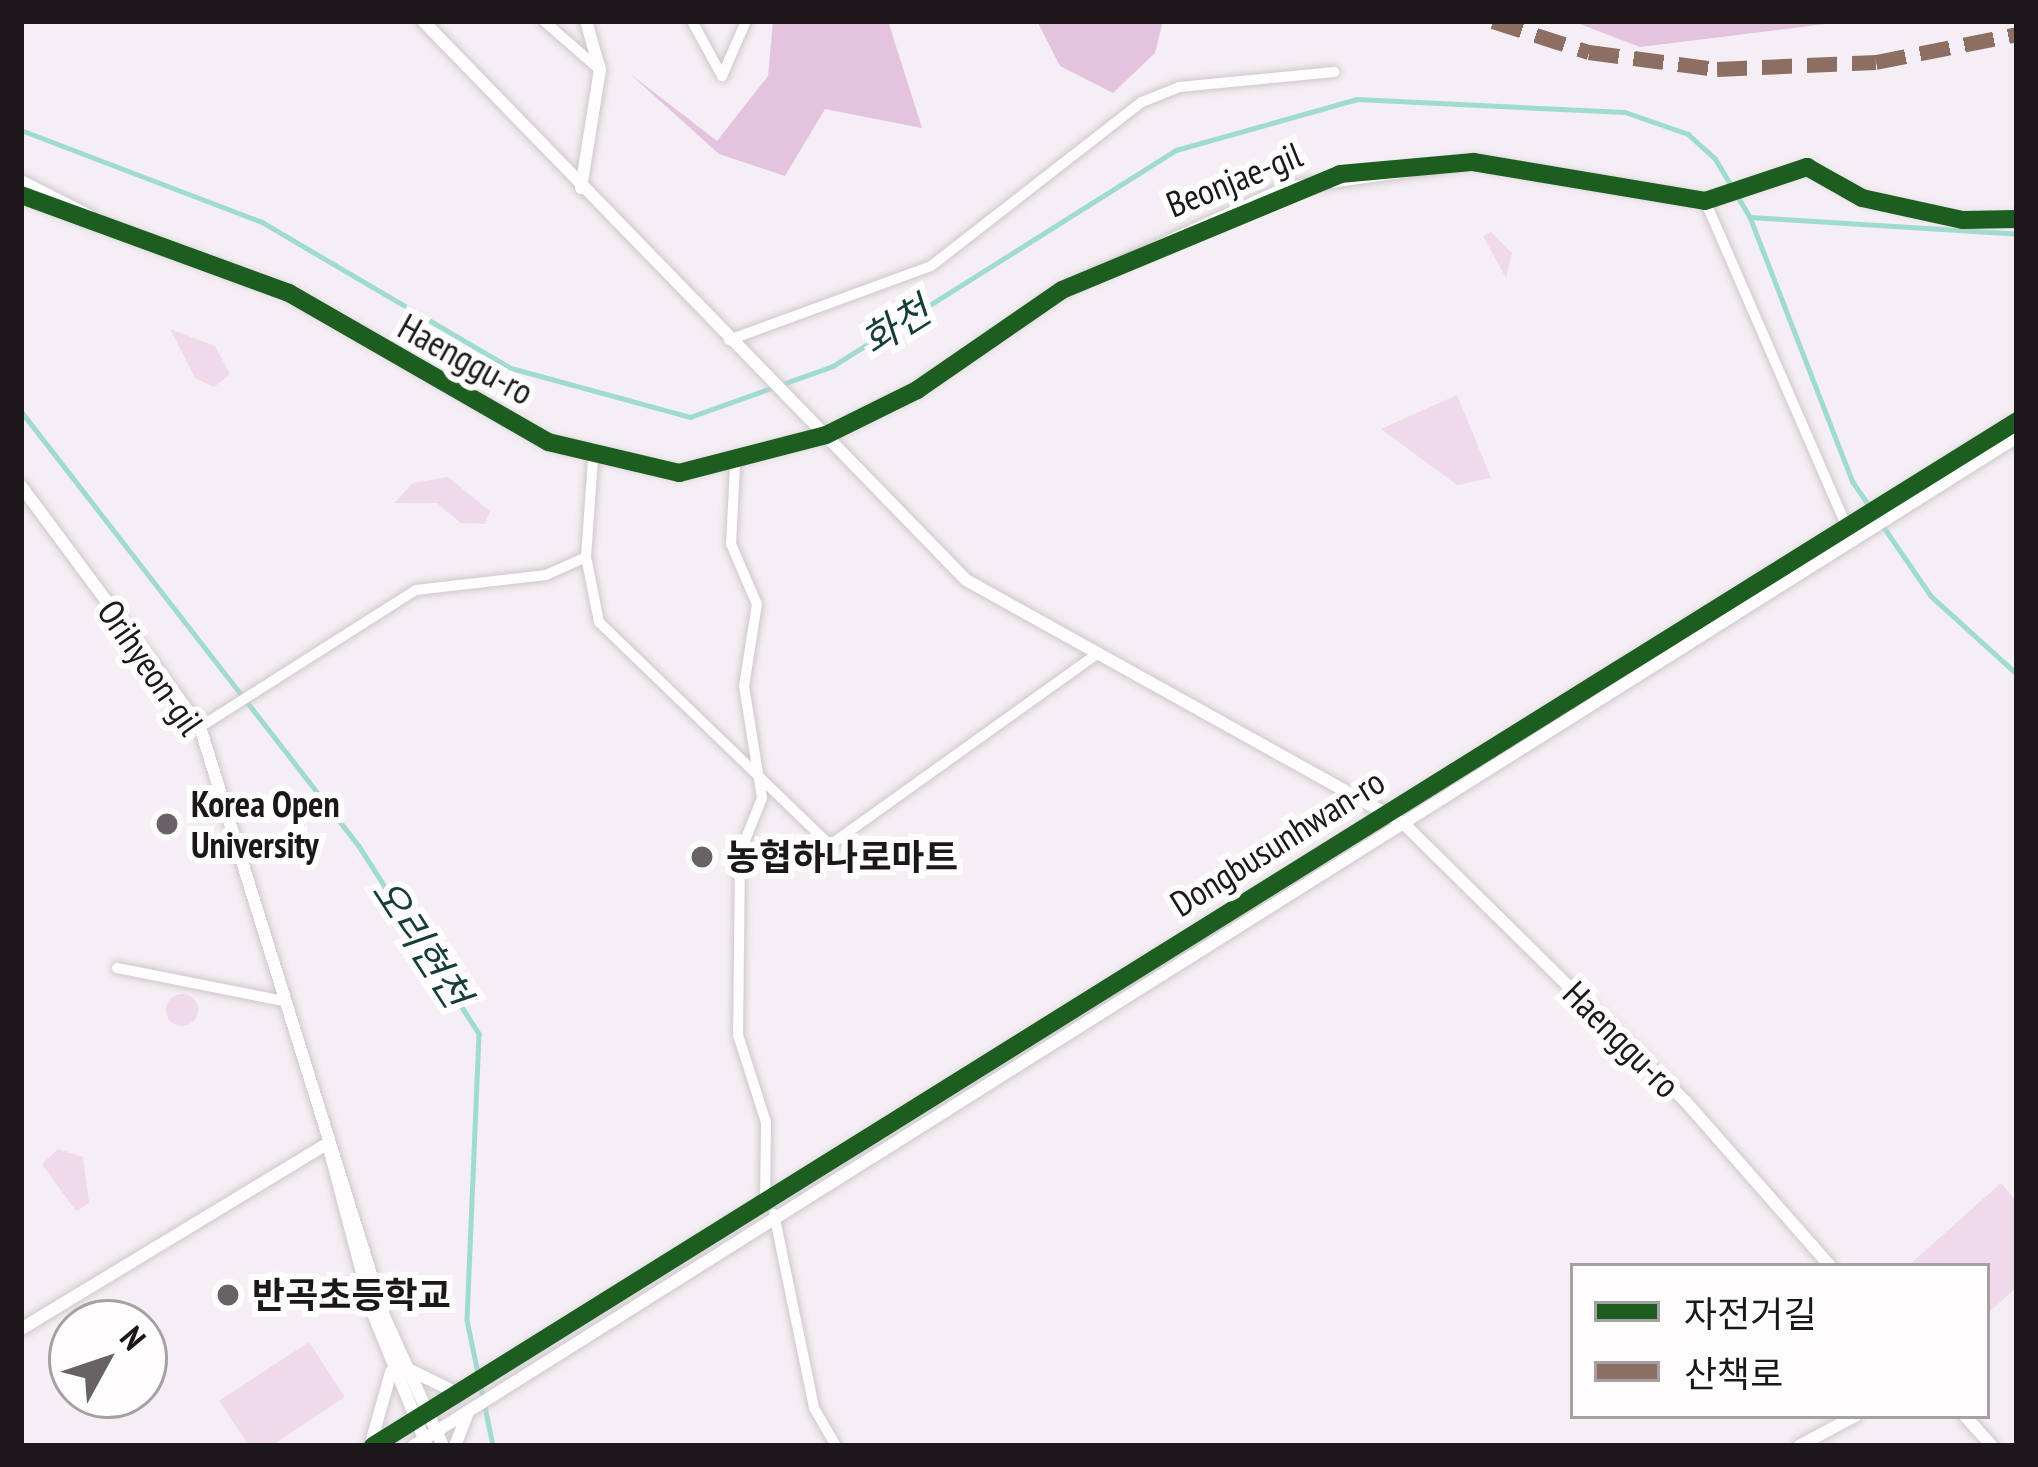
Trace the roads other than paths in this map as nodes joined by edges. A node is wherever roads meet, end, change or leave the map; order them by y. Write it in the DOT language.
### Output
graph roads {
  1 [pos="423,21"];
  2 [pos="544,21"];
  3 [pos="692,21"];
  4 [pos="746,21"];
  5 [pos="589,22"];
  6 [pos="600,70"];
  7 [pos="1334,72"];
  8 [pos="21,181"];
  9 [pos="581,188"];
  10 [pos="21,195"];
  11 [pos="1710,200"];
  12 [pos="91,217"];
  13 [pos="2017,219"];
  14 [pos="729,340"];
  15 [pos="2017,421"];
  16 [pos="826,435"];
  17 [pos="2017,437"];
  18 [pos="593,459"];
  19 [pos="735,466"];
  20 [pos="21,486"];
  21 [pos="1846,525"];
  22 [pos="1857,541"];
  23 [pos="586,557"];
  24 [pos="1097,655"];
  25 [pos="200,727"];
  26 [pos="751,774"];
  27 [pos="1385,812"];
  28 [pos="1402,824"];
  29 [pos="117,968"];
  30 [pos="284,1001"];
  31 [pos="328,1143"];
  32 [pos="765,1199"];
  33 [pos="773,1212"];
  34 [pos="1826,1263"];
  35 [pos="21,1329"];
  36 [pos="397,1364"];
  37 [pos="460,1394"];
  38 [pos="470,1410"];
  39 [pos="420,1417"];
  40 [pos="1850,1419"];
  41 [pos="1967,1419"];
  42 [pos="425,1441"];
  43 [pos="371,1446"];
  44 [pos="443,1446"];
  45 [pos="455,1446"];
  46 [pos="836,1446"];
  47 [pos="1798,1446"];
  48 [pos="1991,1446"];
  1 -- 9 [label="street"];
  2 -- 6 [label="street"];
  3 -- 4 [label="street"];
  5 -- 6 [label="street"];
  6 -- 9 [label="street"];
  7 -- 14 [label="street"];
  8 -- 12 [label="street, Haenggu-ro"];
  9 -- 14 [label="street"];
  10 -- 12 [label="street, Haenggu-ro"];
  11 -- 13 [label="street"];
  11 -- 16 [label="street, Beonjae-gil"];
  11 -- 21 [label="street"];
  12 -- 18 [label="street, Haenggu-ro"];
  14 -- 16 [label="street"];
  15 -- 21 [label="street, Dongbusunhwan-ro"];
  16 -- 19 [label="street, Haenggu-ro"];
  16 -- 24 [label="street"];
  17 -- 22 [label="street, Dongbusunhwan-ro"];
  18 -- 19 [label="street, Haenggu-ro"];
  18 -- 23 [label="street"];
  19 -- 26 [label="street"];
  20 -- 25 [label="street, Orihyeon-gil"];
  21 -- 22 [label="street"];
  21 -- 27 [label="street, Dongbusunhwan-ro"];
  22 -- 28 [label="street, Dongbusunhwan-ro"];
  23 -- 25 [label="street"];
  23 -- 26 [label="street"];
  24 -- 26 [label="street"];
  24 -- 27 [label="street"];
  25 -- 30 [label="street, Orihyeon-gil"];
  26 -- 32 [label="street"];
  27 -- 28 [label="street, Haenggu-ro"];
  27 -- 32 [label="street, Dongbusunhwan-ro"];
  28 -- 33 [label="street, Dongbusunhwan-ro"];
  28 -- 34 [label="street, Haenggu-ro"];
  29 -- 30 [label="street"];
  30 -- 31 [label="street, Orihyeon-gil"];
  31 -- 35 [label="street"];
  31 -- 36 [label="street, Orihyeon-gil"];
  32 -- 33 [label="street"];
  32 -- 37 [label="street, Dongbusunhwan-ro"];
  33 -- 38 [label="street, Dongbusunhwan-ro"];
  33 -- 46 [label="street"];
  36 -- 37 [label="street"];
  36 -- 39 [label="street, Orihyeon-gil"];
  36 -- 43 [label="street"];
  37 -- 39 [label="street"];
  38 -- 42 [label="street"];
  38 -- 45 [label="street"];
  39 -- 42 [label="street, Orihyeon-gil"];
  39 -- 43 [label="street"];
  40 -- 47 [label="street"];
  41 -- 48 [label="street"];
  42 -- 44 [label="street"];
}
